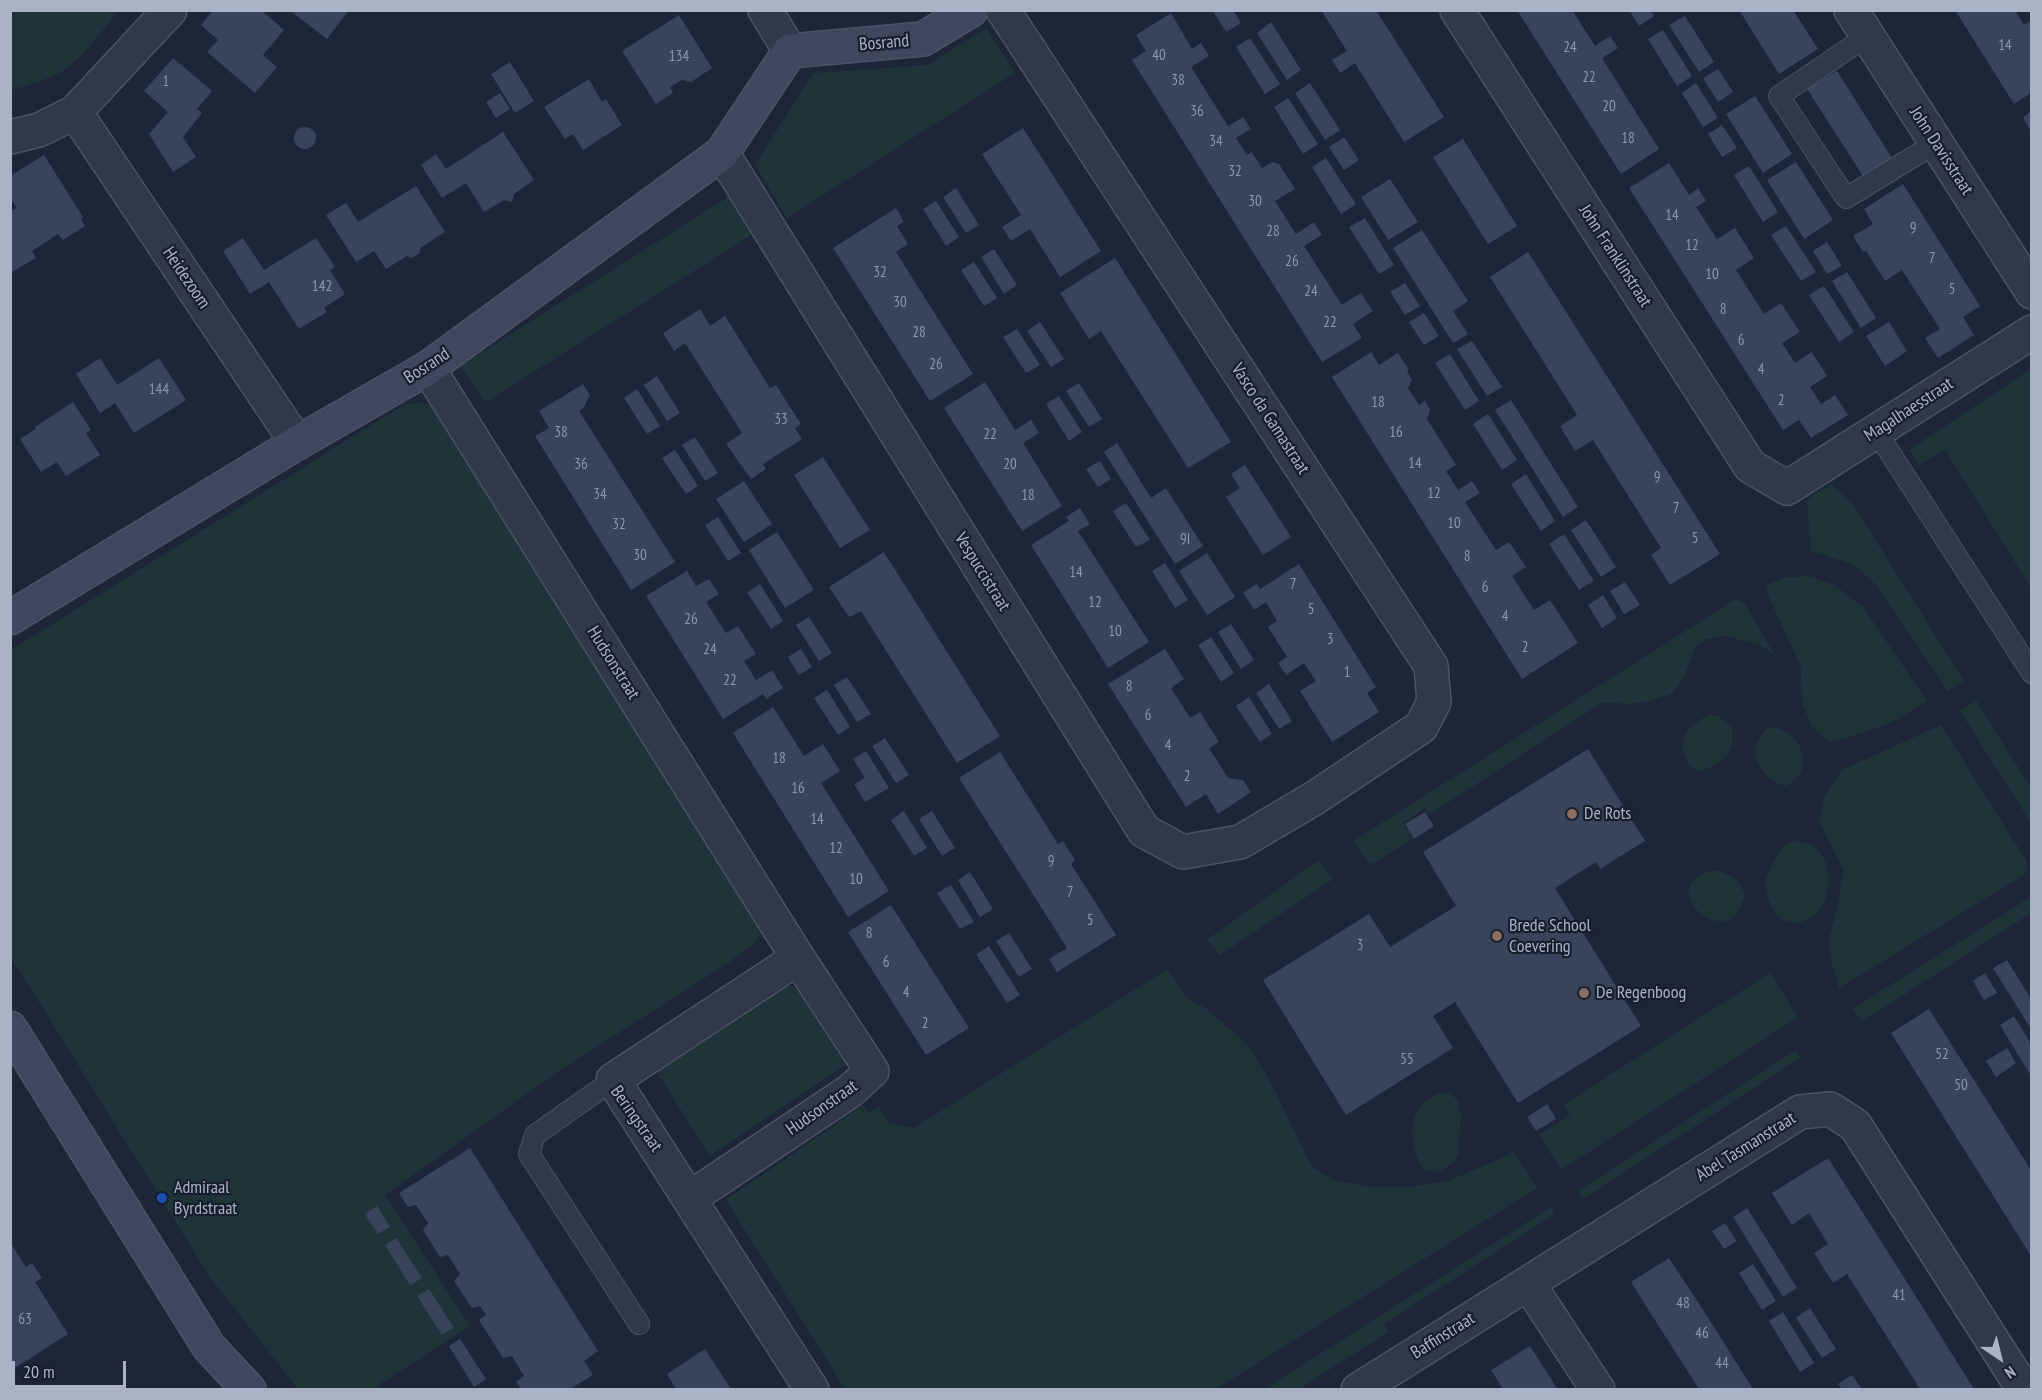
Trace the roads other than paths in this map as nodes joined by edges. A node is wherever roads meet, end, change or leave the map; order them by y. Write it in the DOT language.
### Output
graph roads {
  1 [pos="170,10"];
  2 [pos="765,10"];
  3 [pos="971,10"];
  4 [pos="1003,10"];
  5 [pos="1457,10"];
  6 [pos="1859,23"];
  7 [pos="790,51"];
  8 [pos="75,112"];
  9 [pos="10,137"];
  10 [pos="1936,143"];
  11 [pos="722,153"];
  12 [pos="2031,292"];
  13 [pos="2031,332"];
  14 [pos="428,368"];
  15 [pos="1876,431"];
  16 [pos="297,443"];
  17 [pos="1787,488"];
  18 [pos="10,618"];
  19 [pos="2031,673"];
  20 [pos="1313,799"];
  21 [pos="798,958"];
  22 [pos="10,1028"];
  23 [pos="613,1080"];
  24 [pos="690,1198"];
  25 [pos="1528,1283"];
  26 [pos="639,1324"];
  27 [pos="249,1389"];
  28 [pos="812,1389"];
  29 [pos="1358,1389"];
  30 [pos="1598,1389"];
  31 [pos="2024,1389"];
  1 -- 8 [label="street"];
  2 -- 7 [label="street"];
  3 -- 7 [label="street, Bosrand"];
  4 -- 20 [label="street, Vasco da Gamastraat"];
  5 -- 17 [label="street, John Franklinstraat"];
  6 -- 10 [label="street, John Davisstraat"];
  6 -- 10 [label="lane"];
  7 -- 11 [label="street, Bosrand"];
  8 -- 9 [label="street"];
  8 -- 16 [label="street, Heidezoom"];
  10 -- 12 [label="street, John Davisstraat"];
  11 -- 14 [label="street, Bosrand"];
  11 -- 20 [label="street, Vespuccistraat"];
  13 -- 15 [label="street, Magalhaesstraat"];
  14 -- 16 [label="street, Bosrand"];
  14 -- 21 [label="street, Hudsonstraat"];
  15 -- 17 [label="street, Magalhaesstraat"];
  15 -- 19 [label="lane"];
  16 -- 18 [label="street, Bosrand"];
  21 -- 23 [label="street"];
  21 -- 24 [label="street, Hudsonstraat"];
  22 -- 27 [label="street"];
  23 -- 24 [label="street, Beringstraat"];
  23 -- 26 [label="lane, Beringstraat"];
  24 -- 28 [label="street, Beringstraat"];
  25 -- 29 [label="street, Baffinstraat"];
  25 -- 30 [label="street"];
  25 -- 31 [label="street, Abel Tasmanstraat"];
}
